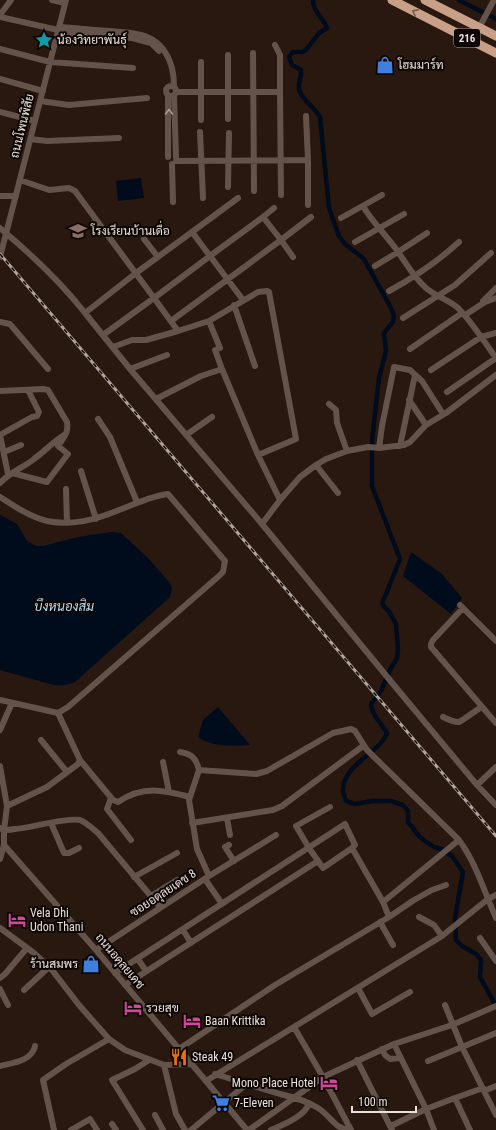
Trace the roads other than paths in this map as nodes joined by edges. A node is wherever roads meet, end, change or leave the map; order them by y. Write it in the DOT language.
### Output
graph roads {
  1 [pos="11,0"];
  2 [pos="52,0"];
  3 [pos="392,0"];
  4 [pos="425,0"];
  5 [pos="494,0"];
  6 [pos="66,2"];
  7 [pos="0,16"];
  8 [pos="479,28"];
  9 [pos="58,30"];
  10 [pos="496,36"];
  11 [pos="275,45"];
  12 [pos="0,49"];
  13 [pos="496,53"];
  14 [pos="254,54"];
  15 [pos="228,55"];
  16 [pos="50,62"];
  17 [pos="201,62"];
  18 [pos="133,68"];
  19 [pos="0,79"];
  20 [pos="43,91"];
  21 [pos="173,91"];
  22 [pos="202,92"];
  23 [pos="228,92"];
  24 [pos="254,92"];
  25 [pos="280,92"];
  26 [pos="147,98"];
  27 [pos="40,101"];
  28 [pos="0,112"];
  29 [pos="306,116"];
  30 [pos="228,119"];
  31 [pos="201,120"];
  32 [pos="35,122"];
  33 [pos="169,126"];
  34 [pos="176,126"];
  35 [pos="200,132"];
  36 [pos="229,133"];
  37 [pos="119,138"];
  38 [pos="30,139"];
  39 [pos="281,160"];
  40 [pos="308,160"];
  41 [pos="175,161"];
  42 [pos="202,161"];
  43 [pos="228,161"];
  44 [pos="254,161"];
  45 [pos="20,180"];
  46 [pos="228,187"];
  47 [pos="254,190"];
  48 [pos="281,195"];
  49 [pos="382,195"];
  50 [pos="0,196"];
  51 [pos="16,196"];
  52 [pos="203,198"];
  53 [pos="238,198"];
  54 [pos="173,202"];
  55 [pos="308,205"];
  56 [pos="363,206"];
  57 [pos="274,208"];
  58 [pos="404,214"];
  59 [pos="263,217"];
  60 [pos="311,217"];
  61 [pos="341,218"];
  62 [pos="0,228"];
  63 [pos="379,228"];
  64 [pos="192,232"];
  65 [pos="6,233"];
  66 [pos="426,233"];
  67 [pos="144,238"];
  68 [pos="281,240"];
  69 [pos="355,242"];
  70 [pos="459,242"];
  71 [pos="398,252"];
  72 [pos="491,253"];
  73 [pos="210,256"];
  74 [pos="0,257"];
  75 [pos="158,257"];
  76 [pos="293,257"];
  77 [pos="375,266"];
  78 [pos="136,273"];
  79 [pos="416,277"];
  80 [pos="228,280"];
  81 [pos="496,288"];
  82 [pos="389,291"];
  83 [pos="436,296"];
  84 [pos="154,298"];
  85 [pos="496,298"];
  86 [pos="243,300"];
  87 [pos="234,305"];
  88 [pos="480,305"];
  89 [pos="86,312"];
  90 [pos="463,314"];
  91 [pos="403,318"];
  92 [pos="210,321"];
  93 [pos="0,322"];
  94 [pos="171,322"];
  95 [pos="178,331"];
  96 [pos="496,333"];
  97 [pos="103,335"];
  98 [pos="481,337"];
  99 [pos="113,347"];
  100 [pos="410,349"];
  101 [pos="167,355"];
  102 [pos="496,358"];
  103 [pos="255,366"];
  104 [pos="48,369"];
  105 [pos="130,369"];
  106 [pos="222,369"];
  107 [pos="431,370"];
  108 [pos="415,375"];
  109 [pos="496,376"];
  110 [pos="28,390"];
  111 [pos="0,391"];
  112 [pos="447,392"];
  113 [pos="156,399"];
  114 [pos="409,400"];
  115 [pos="329,404"];
  116 [pos="443,414"];
  117 [pos="212,417"];
  118 [pos="98,419"];
  119 [pos="426,425"];
  120 [pos="67,433"];
  121 [pos="186,435"];
  122 [pos="21,445"];
  123 [pos="400,446"];
  124 [pos="375,447"];
  125 [pos="347,451"];
  126 [pos="4,452"];
  127 [pos="258,455"];
  128 [pos="316,465"];
  129 [pos="81,471"];
  130 [pos="10,474"];
  131 [pos="0,483"];
  132 [pos="66,489"];
  133 [pos="338,493"];
  134 [pos="0,497"];
  135 [pos="280,500"];
  136 [pos="137,502"];
  137 [pos="96,519"];
  138 [pos="67,523"];
  139 [pos="262,524"];
  140 [pos="496,641"];
  141 [pos="0,700"];
  142 [pos="12,703"];
  143 [pos="482,707"];
  144 [pos="58,713"];
  145 [pos="442,717"];
  146 [pos="495,720"];
  147 [pos="0,730"];
  148 [pos="41,740"];
  149 [pos="365,748"];
  150 [pos="180,752"];
  151 [pos="80,760"];
  152 [pos="163,762"];
  153 [pos="0,766"];
  154 [pos="496,767"];
  155 [pos="199,770"];
  156 [pos="67,772"];
  157 [pos="477,784"];
  158 [pos="169,792"];
  159 [pos="190,797"];
  160 [pos="111,798"];
  161 [pos="496,804"];
  162 [pos="7,806"];
  163 [pos="330,807"];
  164 [pos="227,818"];
  165 [pos="52,823"];
  166 [pos="192,823"];
  167 [pos="2,830"];
  168 [pos="230,835"];
  169 [pos="276,835"];
  170 [pos="131,840"];
  171 [pos="459,840"];
  172 [pos="4,844"];
  173 [pos="229,845"];
  174 [pos="79,848"];
  175 [pos="309,848"];
  176 [pos="352,848"];
  177 [pos="177,852"];
  178 [pos="0,859"];
  179 [pos="234,861"];
  180 [pos="318,861"];
  181 [pos="207,877"];
  182 [pos="134,878"];
  183 [pos="177,880"];
  184 [pos="446,885"];
  185 [pos="496,894"];
  186 [pos="151,896"];
  187 [pos="488,899"];
  188 [pos="383,902"];
  189 [pos="222,904"];
  190 [pos="160,907"];
  191 [pos="389,917"];
  192 [pos="419,917"];
  193 [pos="496,918"];
  194 [pos="380,922"];
  195 [pos="0,928"];
  196 [pos="183,930"];
  197 [pos="442,936"];
  198 [pos="480,938"];
  199 [pos="191,943"];
  200 [pos="393,945"];
  201 [pos="27,948"];
  202 [pos="96,950"];
  203 [pos="138,959"];
  204 [pos="496,961"];
  205 [pos="49,967"];
  206 [pos="146,971"];
  207 [pos="116,973"];
  208 [pos="0,978"];
  209 [pos="125,985"];
  210 [pos="358,988"];
  211 [pos="0,989"];
  212 [pos="24,990"];
  213 [pos="410,992"];
  214 [pos="8,1005"];
  215 [pos="445,1005"];
  216 [pos="494,1007"];
  217 [pos="452,1026"];
  218 [pos="294,1027"];
  219 [pos="496,1033"];
  220 [pos="109,1039"];
  221 [pos="394,1044"];
  222 [pos="35,1046"];
  223 [pos="462,1047"];
  224 [pos="179,1049"];
  225 [pos="382,1049"];
  226 [pos="400,1058"];
  227 [pos="149,1060"];
  228 [pos="357,1060"];
  229 [pos="428,1061"];
  230 [pos="192,1064"];
  231 [pos="164,1065"];
  232 [pos="0,1066"];
  233 [pos="215,1074"];
  234 [pos="323,1077"];
  235 [pos="206,1080"];
  236 [pos="244,1086"];
  237 [pos="496,1086"];
  238 [pos="484,1089"];
  239 [pos="294,1097"];
  240 [pos="455,1098"];
  241 [pos="225,1103"];
  242 [pos="309,1103"];
  243 [pos="426,1109"];
  244 [pos="155,1115"];
  245 [pos="496,1115"];
  246 [pos="112,1124"];
  247 [pos="391,1128"];
  248 [pos="54,1130"];
  249 [pos="71,1130"];
  250 [pos="97,1130"];
  251 [pos="116,1130"];
  252 [pos="143,1130"];
  253 [pos="163,1130"];
  254 [pos="185,1130"];
  255 [pos="191,1130"];
  256 [pos="248,1130"];
  257 [pos="271,1130"];
  258 [pos="351,1130"];
  259 [pos="434,1130"];
  260 [pos="470,1130"];
  1 -- 7 [label="street"];
  2 -- 6 [label="street"];
  13 -- 3 [label="highway, 216, one-way"];
  4 -- 8 [label="highway, 216"];
  5 -- 8 [label="street"];
  6 -- 9 [label="street, ถนนโพนพิสัย"];
  7 -- 9 [label="street"];
  8 -- 10 [label="highway, 216"];
  9 -- 16 [label="street, ถนนโพนพิสัย"];
  9 -- 21 [label="street"];
  11 -- 25 [label="street"];
  12 -- 16 [label="street"];
  14 -- 24 [label="street"];
  15 -- 23 [label="street"];
  16 -- 18 [label="street"];
  16 -- 20 [label="street, ถนนโพนพิสัย"];
  17 -- 22 [label="street"];
  19 -- 20 [label="street"];
  20 -- 27 [label="street, ถนนโพนพิสัย"];
  21 -- 22 [label="street"];
  33 -- 21 [label="street, one-way"];
  21 -- 34 [label="street"];
  22 -- 23 [label="street"];
  22 -- 31 [label="street"];
  23 -- 24 [label="street"];
  23 -- 30 [label="street"];
  24 -- 25 [label="street"];
  24 -- 44 [label="street"];
  25 -- 39 [label="street"];
  26 -- 27 [label="street"];
  27 -- 32 [label="street, ถนนโพนพิสัย"];
  28 -- 32 [label="street"];
  29 -- 40 [label="street"];
  32 -- 38 [label="street, ถนนโพนพิสัย"];
  33 -- 34 [label="street"];
  33 -- 41 [label="street"];
  34 -- 41 [label="street"];
  35 -- 42 [label="street"];
  36 -- 43 [label="street"];
  37 -- 38 [label="street"];
  38 -- 45 [label="street, ถนนโพนพิสัย"];
  39 -- 40 [label="street"];
  39 -- 44 [label="street"];
  39 -- 48 [label="street"];
  40 -- 55 [label="street"];
  41 -- 42 [label="street"];
  41 -- 54 [label="street"];
  42 -- 43 [label="street"];
  42 -- 52 [label="street"];
  43 -- 44 [label="street"];
  43 -- 46 [label="street"];
  44 -- 47 [label="street"];
  45 -- 51 [label="street, ถนนโพนพิสัย"];
  45 -- 78 [label="street"];
  49 -- 56 [label="street"];
  50 -- 51 [label="street"];
  51 -- 65 [label="street, ถนนโพนพิสัย"];
  53 -- 64 [label="street"];
  56 -- 61 [label="street"];
  56 -- 63 [label="street"];
  57 -- 59 [label="street"];
  58 -- 63 [label="street"];
  59 -- 68 [label="street"];
  59 -- 73 [label="street"];
  60 -- 68 [label="street"];
  62 -- 65 [label="street"];
  63 -- 69 [label="street"];
  63 -- 71 [label="street"];
  64 -- 73 [label="street"];
  64 -- 75 [label="street"];
  65 -- 74 [label="street, ถนนโพนพิสัย"];
  65 -- 89 [label="street"];
  66 -- 71 [label="street"];
  67 -- 75 [label="street"];
  68 -- 76 [label="street"];
  68 -- 80 [label="street"];
  70 -- 79 [label="street"];
  71 -- 77 [label="street"];
  71 -- 79 [label="street"];
  72 -- 83 [label="street"];
  73 -- 80 [label="street"];
  73 -- 84 [label="street"];
  75 -- 78 [label="street"];
  78 -- 84 [label="street"];
  78 -- 89 [label="street"];
  79 -- 82 [label="street"];
  79 -- 83 [label="street"];
  80 -- 86 [label="street"];
  80 -- 94 [label="street"];
  81 -- 88 [label="street"];
  83 -- 90 [label="street"];
  83 -- 91 [label="street"];
  84 -- 94 [label="street"];
  84 -- 97 [label="street"];
  85 -- 88 [label="street"];
  86 -- 87 [label="street"];
  86 -- 127 [label="street"];
  87 -- 92 [label="street"];
  87 -- 103 [label="street"];
  88 -- 90 [label="street"];
  89 -- 97 [label="street"];
  90 -- 98 [label="street"];
  90 -- 100 [label="street"];
  92 -- 95 [label="street"];
  92 -- 106 [label="street"];
  93 -- 104 [label="street"];
  94 -- 95 [label="street"];
  95 -- 99 [label="street"];
  96 -- 98 [label="street"];
  97 -- 99 [label="street"];
  98 -- 102 [label="street"];
  98 -- 107 [label="street"];
  99 -- 105 [label="street"];
  101 -- 105 [label="street"];
  102 -- 112 [label="street"];
  105 -- 113 [label="street"];
  106 -- 113 [label="street"];
  106 -- 127 [label="street"];
  108 -- 114 [label="street"];
  108 -- 116 [label="street"];
  108 -- 124 [label="street"];
  109 -- 116 [label="street"];
  110 -- 111 [label="street"];
  110 -- 120 [label="street"];
  110 -- 126 [label="street"];
  113 -- 121 [label="street"];
  114 -- 119 [label="street"];
  114 -- 123 [label="street"];
  115 -- 125 [label="street"];
  116 -- 119 [label="street"];
  117 -- 121 [label="street"];
  118 -- 136 [label="street"];
  119 -- 123 [label="street"];
  120 -- 130 [label="street"];
  120 -- 130 [label="street"];
  121 -- 139 [label="street"];
  122 -- 126 [label="street"];
  123 -- 124 [label="street"];
  124 -- 125 [label="street"];
  125 -- 128 [label="street"];
  126 -- 130 [label="street"];
  127 -- 135 [label="street"];
  128 -- 133 [label="street"];
  128 -- 135 [label="street"];
  129 -- 137 [label="street"];
  130 -- 131 [label="street"];
  132 -- 138 [label="street"];
  134 -- 138 [label="street"];
  135 -- 139 [label="street"];
  136 -- 137 [label="street"];
  136 -- 144 [label="street"];
  137 -- 138 [label="street"];
  139 -- 157 [label="street"];
  140 -- 143 [label="street"];
  141 -- 142 [label="street"];
  142 -- 144 [label="street"];
  142 -- 147 [label="street"];
  143 -- 145 [label="street"];
  143 -- 146 [label="street"];
  144 -- 151 [label="street"];
  148 -- 156 [label="street"];
  149 -- 155 [label="street"];
  149 -- 164 [label="street"];
  149 -- 171 [label="street"];
  150 -- 155 [label="street"];
  151 -- 156 [label="street"];
  151 -- 160 [label="street"];
  152 -- 158 [label="street"];
  153 -- 162 [label="street"];
  154 -- 157 [label="street"];
  155 -- 159 [label="street, ซอยอดุลยเดช 8"];
  156 -- 162 [label="street"];
  157 -- 161 [label="street"];
  158 -- 159 [label="street"];
  158 -- 160 [label="street"];
  159 -- 166 [label="street, ซอยอดุลยเดช 8"];
  160 -- 170 [label="street"];
  162 -- 167 [label="street"];
  163 -- 175 [label="street"];
  164 -- 166 [label="street"];
  164 -- 168 [label="street"];
  165 -- 167 [label="street"];
  165 -- 174 [label="street"];
  165 -- 182 [label="street"];
  166 -- 181 [label="street, ซอยอดุลยเดช 8"];
  167 -- 172 [label="street"];
  169 -- 179 [label="street"];
  171 -- 187 [label="street"];
  171 -- 188 [label="street"];
  172 -- 178 [label="street"];
  172 -- 202 [label="street, ถนนอดุลยเดช"];
  173 -- 179 [label="street"];
  175 -- 176 [label="street"];
  175 -- 180 [label="street"];
  175 -- 189 [label="street"];
  176 -- 180 [label="street"];
  176 -- 188 [label="street"];
  177 -- 182 [label="street"];
  179 -- 181 [label="street"];
  180 -- 199 [label="street"];
  181 -- 189 [label="street"];
  181 -- 190 [label="street, ซอยอดุลยเดช 8"];
  182 -- 186 [label="street"];
  183 -- 186 [label="street"];
  184 -- 191 [label="street"];
  185 -- 187 [label="street"];
  186 -- 190 [label="street"];
  187 -- 193 [label="street"];
  187 -- 197 [label="street"];
  188 -- 191 [label="street"];
  189 -- 196 [label="street"];
  190 -- 202 [label="street, ซอยอดุลยเดช 8"];
  191 -- 194 [label="street"];
  192 -- 197 [label="street"];
  194 -- 200 [label="street"];
  194 -- 224 [label="street"];
  195 -- 201 [label="street"];
  196 -- 199 [label="street"];
  196 -- 203 [label="street"];
  197 -- 210 [label="street"];
  198 -- 204 [label="street"];
  199 -- 206 [label="street"];
  201 -- 205 [label="street"];
  201 -- 208 [label="street"];
  202 -- 207 [label="street, ถนนอดุลยเดช"];
  203 -- 206 [label="street"];
  203 -- 207 [label="street"];
  205 -- 212 [label="street"];
  205 -- 220 [label="street"];
  206 -- 209 [label="street"];
  207 -- 209 [label="street, ถนนอดุลยเดช"];
  209 -- 224 [label="street, ถนนอดุลยเดช"];
  210 -- 213 [label="street"];
  210 -- 218 [label="street"];
  211 -- 214 [label="street"];
  215 -- 217 [label="street"];
  216 -- 217 [label="street"];
  217 -- 221 [label="street"];
  217 -- 223 [label="street"];
  218 -- 233 [label="street"];
  218 -- 234 [label="street"];
  219 -- 223 [label="street"];
  220 -- 227 [label="street"];
  220 -- 248 [label="street"];
  221 -- 225 [label="street"];
  221 -- 226 [label="street"];
  222 -- 232 [label="street"];
  223 -- 229 [label="street"];
  223 -- 238 [label="street"];
  224 -- 230 [label="street, ถนนอดุลยเดช"];
  225 -- 226 [label="street"];
  225 -- 228 [label="street"];
  226 -- 243 [label="street"];
  227 -- 231 [label="street"];
  227 -- 252 [label="street"];
  228 -- 234 [label="street"];
  228 -- 247 [label="street"];
  230 -- 231 [label="street"];
  230 -- 235 [label="street, ถนนอดุลยเดช"];
  231 -- 254 [label="street"];
  233 -- 235 [label="street"];
  233 -- 239 [label="street"];
  234 -- 239 [label="street"];
  234 -- 258 [label="street"];
  235 -- 241 [label="street, ถนนอดุลยเดช"];
  236 -- 241 [label="street"];
  237 -- 238 [label="street"];
  238 -- 240 [label="street"];
  238 -- 245 [label="street"];
  239 -- 242 [label="street"];
  239 -- 256 [label="street"];
  240 -- 243 [label="street"];
  240 -- 260 [label="street"];
  241 -- 255 [label="street"];
  241 -- 256 [label="street, ถนนอดุลยเดช"];
  242 -- 257 [label="street"];
  242 -- 258 [label="street"];
  243 -- 247 [label="street"];
  243 -- 259 [label="street"];
  244 -- 253 [label="street"];
  246 -- 251 [label="street"];
  249 -- 250 [label="street"];
}
